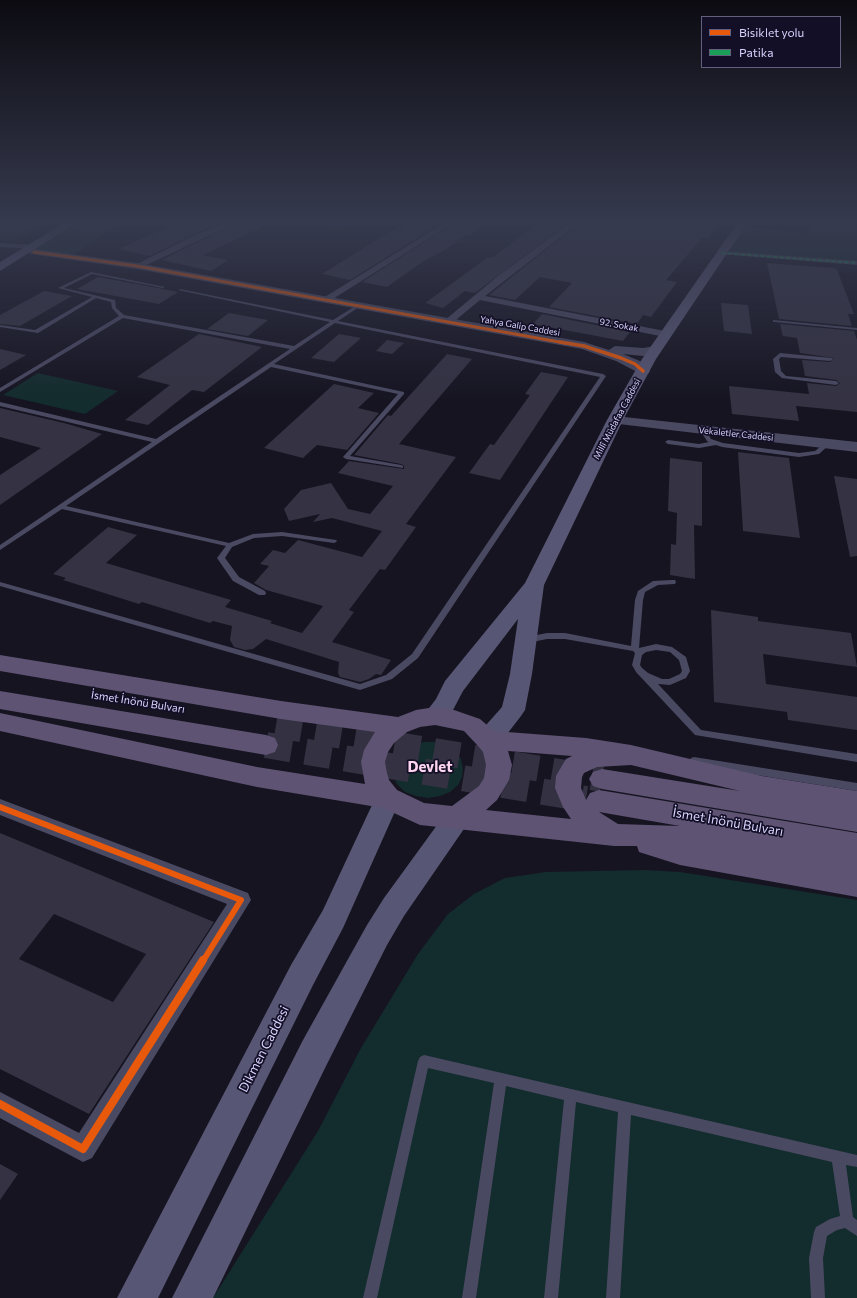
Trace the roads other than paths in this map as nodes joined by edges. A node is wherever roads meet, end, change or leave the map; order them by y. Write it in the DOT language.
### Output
graph roads {
  1 [pos="71,283"];
  2 [pos="140,283"];
  3 [pos="229,283"];
  4 [pos="353,283"];
  5 [pos="497,283"];
  6 [pos="701,283"];
  7 [pos="163,287"];
  8 [pos="180,290"];
  9 [pos="95,297"];
  10 [pos="478,297"];
  11 [pos="325,300"];
  12 [pos="357,306"];
  13 [pos="122,316"];
  14 [pos="334,321"];
  15 [pos="775,321"];
  16 [pos="448,322"];
  17 [pos="0,326"];
  18 [pos="857,329"];
  19 [pos="665,334"];
  20 [pos="584,346"];
  21 [pos="294,348"];
  22 [pos="655,350"];
  23 [pos="830,359"];
  24 [pos="270,365"];
  25 [pos="643,371"];
  26 [pos="836,383"];
  27 [pos="0,390"];
  28 [pos="0,404"];
  29 [pos="615,420"];
  30 [pos="703,430"];
  31 [pos="156,441"];
  32 [pos="668,442"];
  33 [pos="715,444"];
  34 [pos="828,444"];
  35 [pos="857,447"];
  36 [pos="401,467"];
  37 [pos="60,507"];
  38 [pos="334,541"];
  39 [pos="230,545"];
  40 [pos="0,548"];
  41 [pos="672,582"];
  42 [pos="0,584"];
  43 [pos="534,585"];
  44 [pos="262,594"];
  45 [pos="526,640"];
  46 [pos="638,651"];
  47 [pos="0,663"];
  48 [pos="645,675"];
  49 [pos="0,679"];
  50 [pos="0,700"];
  51 [pos="435,716"];
  52 [pos="0,722"];
  53 [pos="399,726"];
  54 [pos="488,740"];
  55 [pos="631,755"];
  56 [pos="857,758"];
  57 [pos="857,787"];
  58 [pos="388,798"];
  59 [pos="857,802"];
  60 [pos="0,806"];
  61 [pos="457,818"];
  62 [pos="857,821"];
  63 [pos="614,835"];
  64 [pos="857,845"];
  65 [pos="857,863"];
  66 [pos="857,884"];
  67 [pos="501,1079"];
  68 [pos="571,1095"];
  69 [pos="0,1104"];
  70 [pos="625,1107"];
  71 [pos="838,1156"];
  72 [pos="857,1161"];
  73 [pos="852,1225"];
  74 [pos="137,1298"];
  75 [pos="192,1298"];
  76 [pos="370,1298"];
  77 [pos="468,1298"];
  78 [pos="551,1298"];
  79 [pos="613,1298"];
  80 [pos="818,1298"];
  1 -- 9 [label="lane"];
  2 -- 7 [label="lane"];
  3 -- 11 [label="street, Yahya Galip Caddesi"];
  4 -- 11 [label="street"];
  5 -- 10 [label="street"];
  6 -- 19 [label="main road, Millî Müdafaa Caddesi"];
  8 -- 14 [label="lane"];
  9 -- 13 [label="lane"];
  9 -- 17 [label="lane"];
  10 -- 16 [label="street"];
  10 -- 19 [label="street, 92. Sokak"];
  11 -- 12 [label="street, Yahya Galip Caddesi"];
  12 -- 14 [label="lane"];
  12 -- 16 [label="street, Yahya Galip Caddesi"];
  13 -- 21 [label="lane"];
  13 -- 27 [label="lane"];
  14 -- 21 [label="lane"];
  14 -- 42 [label="lane"];
  15 -- 18 [label="lane"];
  16 -- 20 [label="street, Yahya Galip Caddesi"];
  19 -- 22 [label="main road, Millî Müdafaa Caddesi"];
  20 -- 22 [label="street, Yahya Galip Caddesi"];
  20 -- 25 [label="street, Yahya Galip Caddesi"];
  21 -- 24 [label="lane"];
  22 -- 25 [label="main road, Millî Müdafaa Caddesi"];
  23 -- 26 [label="lane"];
  24 -- 31 [label="lane"];
  24 -- 36 [label="lane"];
  25 -- 29 [label="main road, Millî Müdafaa Caddesi"];
  28 -- 31 [label="lane"];
  29 -- 30 [label="street, Vekaletler Caddesi"];
  29 -- 43 [label="main road, Millî Müdafaa Caddesi"];
  30 -- 33 [label="lane"];
  30 -- 34 [label="street, Vekaletler Caddesi"];
  31 -- 37 [label="lane"];
  32 -- 33 [label="lane"];
  33 -- 34 [label="lane"];
  34 -- 35 [label="street, Vekaletler Caddesi"];
  37 -- 39 [label="lane"];
  37 -- 40 [label="lane"];
  38 -- 39 [label="lane"];
  39 -- 44 [label="lane"];
  41 -- 46 [label="lane"];
  43 -- 45 [label="main road, Millî Müdafaa Caddesi"];
  43 -- 51 [label="main road, Millî Müdafaa Caddesi"];
  45 -- 46 [label="lane"];
  45 -- 54 [label="main road, Millî Müdafaa Caddesi"];
  46 -- 48 [label="lane"];
  46 -- 48 [label="lane"];
  47 -- 53 [label="main road"];
  48 -- 56 [label="lane"];
  49 -- 50 [label="main road, İsmet İnönü Bulvarı"];
  51 -- 53 [label="main road"];
  51 -- 54 [label="main road"];
  52 -- 58 [label="main road"];
  53 -- 58 [label="main road"];
  54 -- 55 [label="main road"];
  54 -- 61 [label="main road"];
  55 -- 57 [label="lane"];
  55 -- 59 [label="main road"];
  55 -- 63 [label="main road"];
  58 -- 61 [label="main road"];
  58 -- 74 [label="main road, Dikmen Caddesi"];
  60 -- 69 [label="street"];
  61 -- 63 [label="main road"];
  61 -- 75 [label="main road"];
  62 -- 64 [label="main road, İsmet İnönü Bulvarı"];
  63 -- 65 [label="main road"];
  63 -- 66 [label="main road"];
  67 -- 68 [label="lane"];
  67 -- 76 [label="lane"];
  67 -- 77 [label="lane"];
  68 -- 70 [label="lane"];
  68 -- 78 [label="lane"];
  70 -- 71 [label="lane"];
  70 -- 79 [label="lane"];
  71 -- 72 [label="lane"];
  71 -- 73 [label="lane"];
  73 -- 80 [label="lane"];
}
